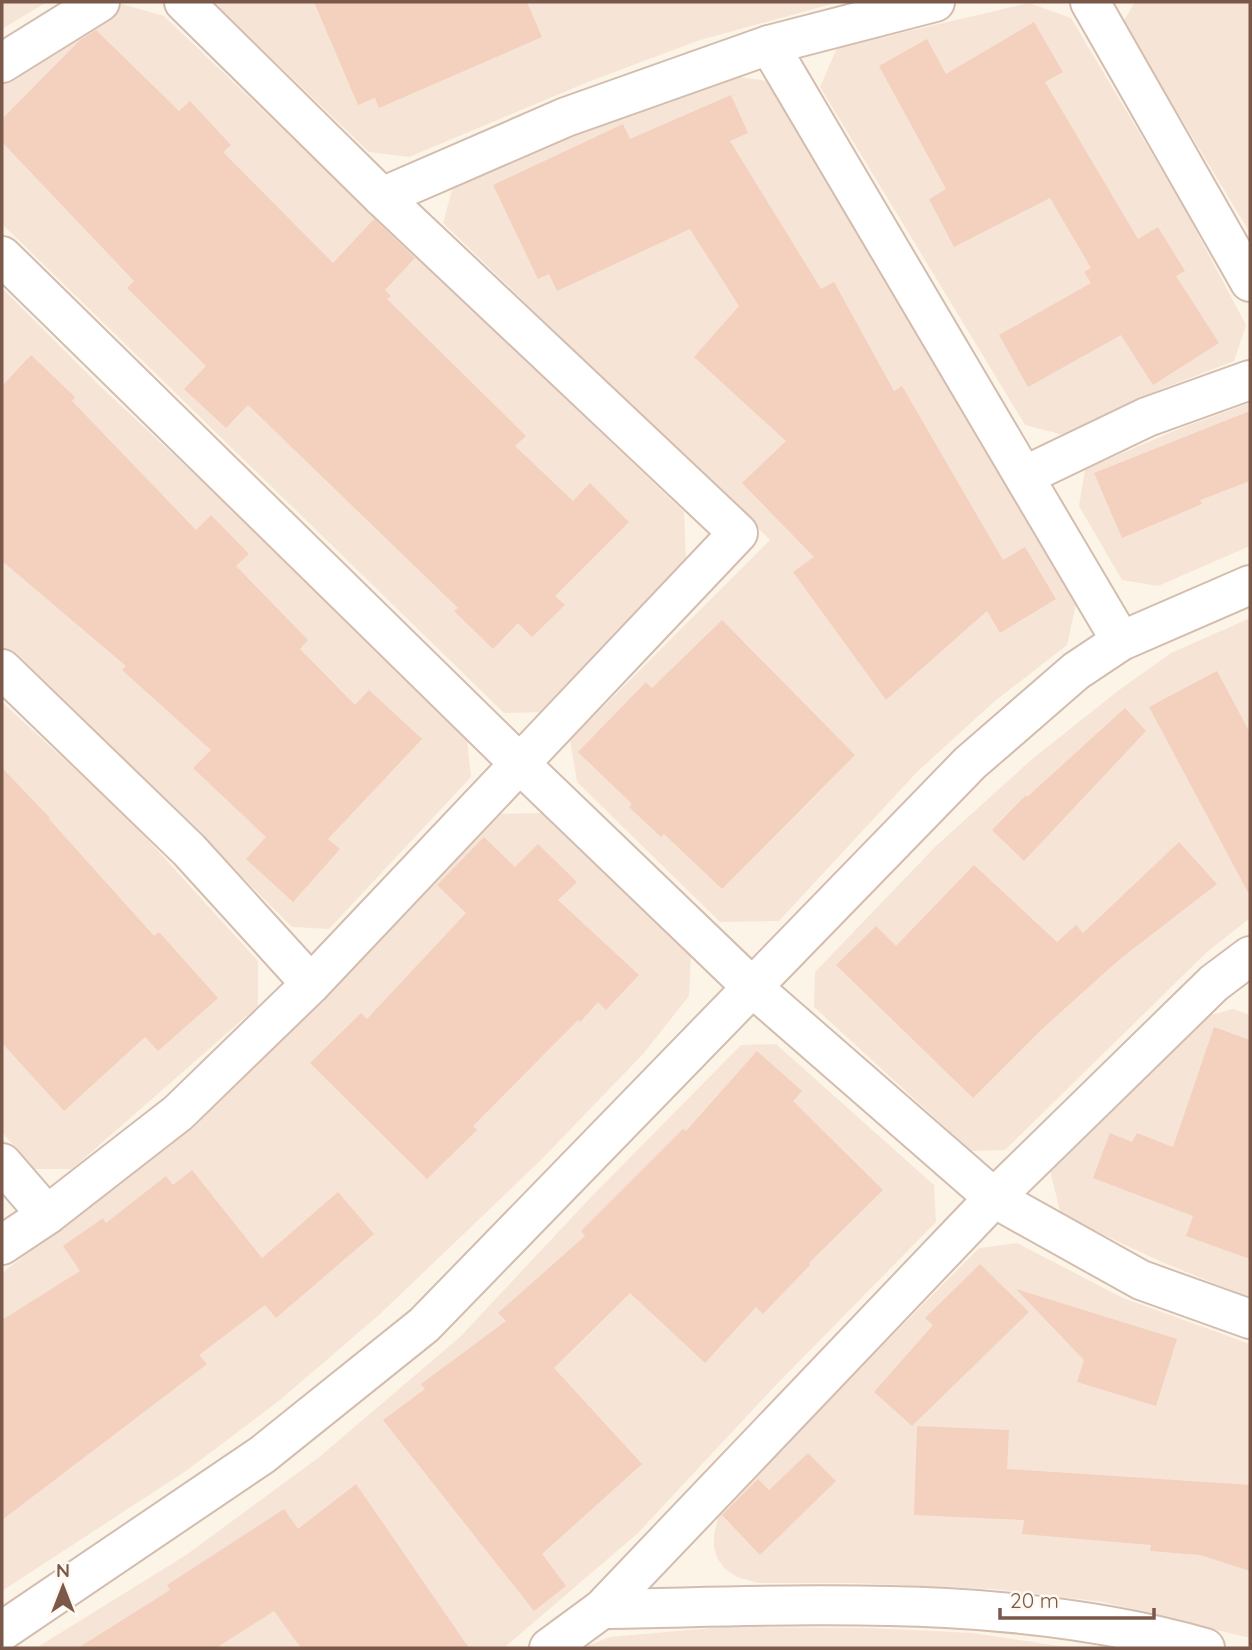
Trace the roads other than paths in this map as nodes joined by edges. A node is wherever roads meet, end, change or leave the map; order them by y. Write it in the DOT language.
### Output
graph roads {
  1 [pos="100,2"];
  2 [pos="184,2"];
  3 [pos="935,2"];
  4 [pos="1090,2"];
  5 [pos="769,45"];
  6 [pos="2,63"];
  7 [pos="382,197"];
  8 [pos="2,256"];
  9 [pos="1250,282"];
  10 [pos="1250,380"];
  11 [pos="1024,475"];
  12 [pos="1250,585"];
  13 [pos="1121,641"];
  14 [pos="2,669"];
  15 [pos="520,764"];
  16 [pos="1250,956"];
  17 [pos="1214,983"];
  18 [pos="311,984"];
  19 [pos="751,986"];
  20 [pos="1250,995"];
  21 [pos="2,1163"];
  22 [pos="994,1198"];
  23 [pos="47,1215"];
  24 [pos="2,1245"];
  25 [pos="1250,1319"];
  26 [pos="602,1609"];
  27 [pos="2,1631"];
  28 [pos="549,1648"];
  29 [pos="1205,1648"];
  1 -- 6 [label="street"];
  2 -- 7 [label="street"];
  3 -- 5 [label="street"];
  4 -- 9 [label="street"];
  5 -- 7 [label="street"];
  5 -- 11 [label="street"];
  7 -- 15 [label="street"];
  8 -- 15 [label="street"];
  10 -- 11 [label="street"];
  11 -- 13 [label="street"];
  12 -- 13 [label="street"];
  13 -- 19 [label="street"];
  14 -- 18 [label="street"];
  15 -- 18 [label="street"];
  15 -- 19 [label="street"];
  16 -- 17 [label="street"];
  17 -- 20 [label="street"];
  17 -- 22 [label="street"];
  18 -- 23 [label="street"];
  19 -- 22 [label="street"];
  19 -- 27 [label="street"];
  21 -- 23 [label="street"];
  22 -- 25 [label="street"];
  22 -- 26 [label="street"];
  23 -- 24 [label="street"];
  26 -- 28 [label="street"];
  26 -- 29 [label="street"];
}
